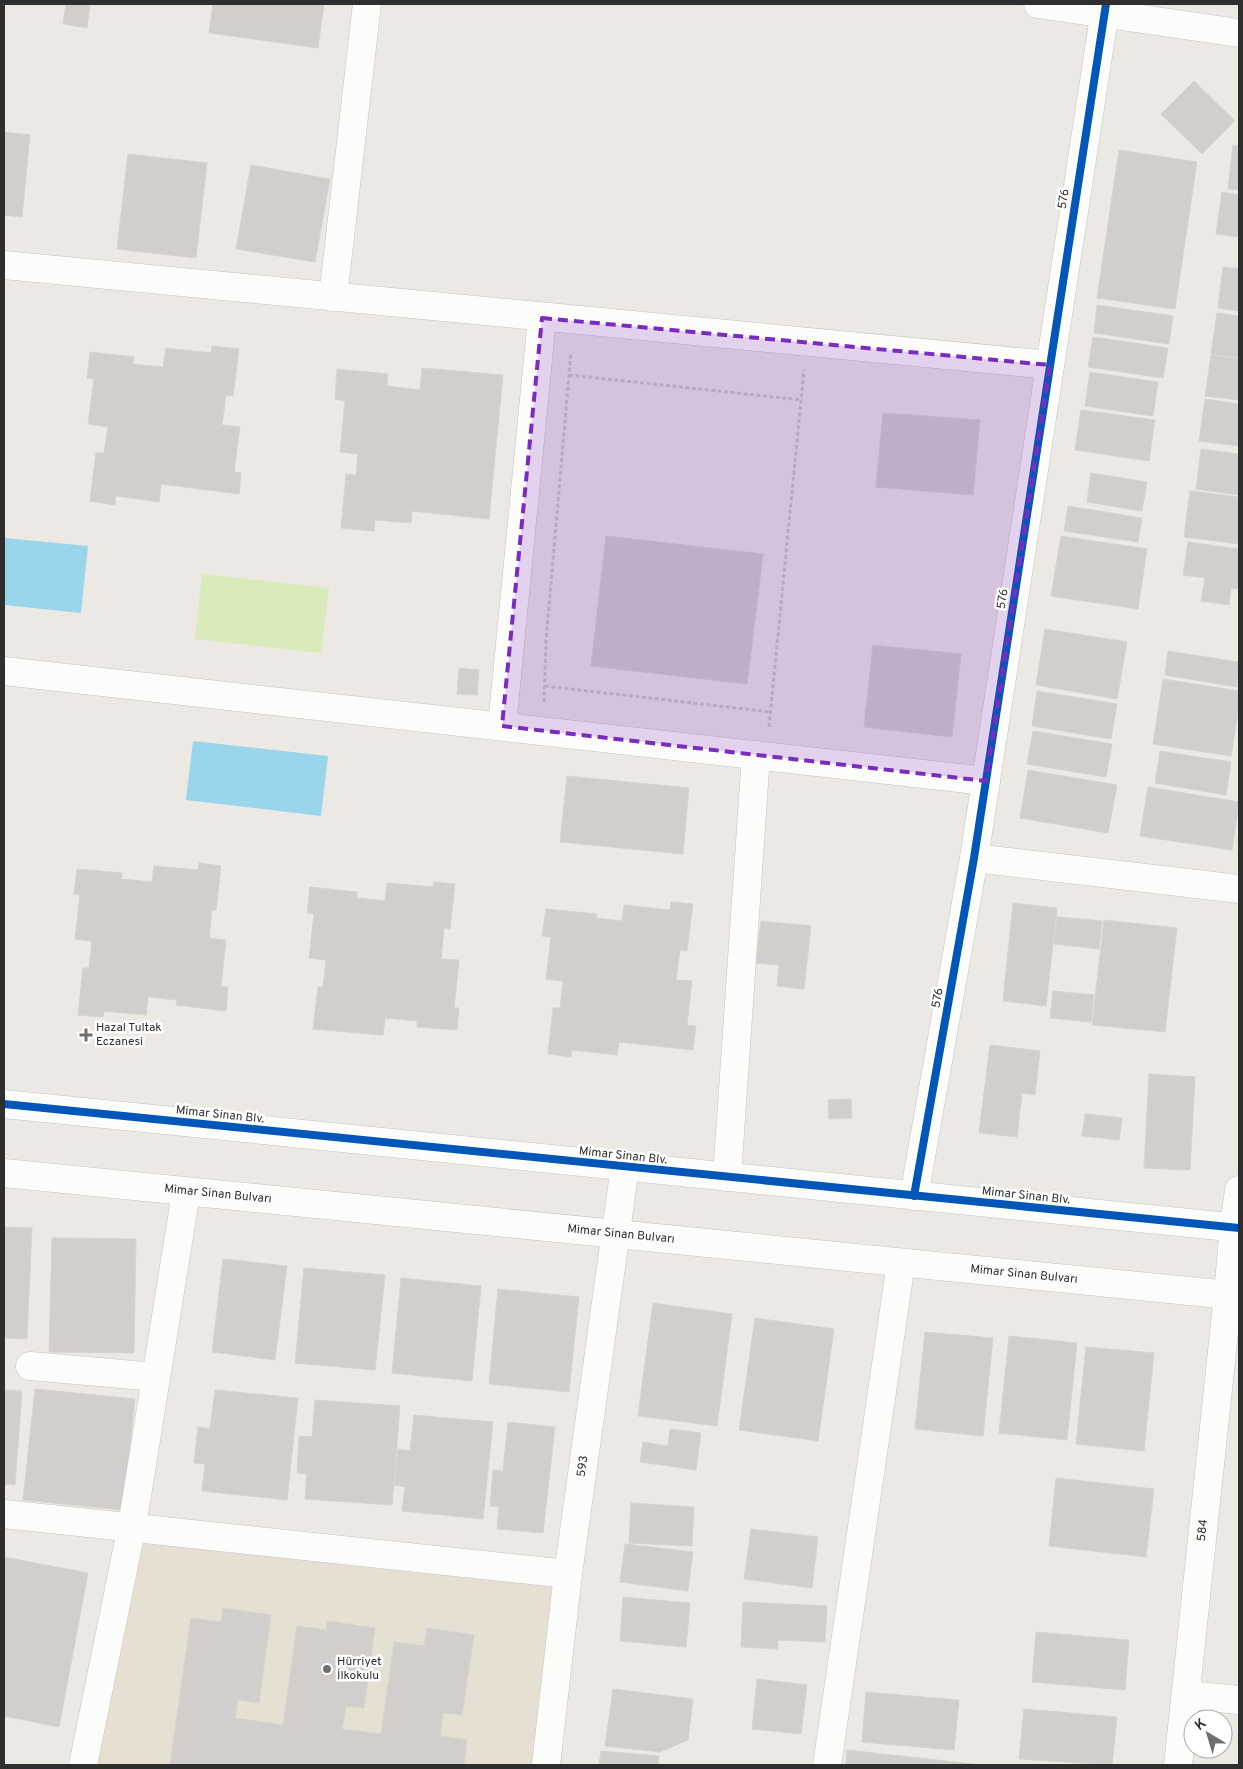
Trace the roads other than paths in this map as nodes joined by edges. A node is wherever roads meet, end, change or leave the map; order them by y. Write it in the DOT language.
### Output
graph roads {
  1 [pos="367,4"];
  2 [pos="1038,4"];
  3 [pos="1105,9"];
  4 [pos="1239,33"];
  5 [pos="4,265"];
  6 [pos="333,297"];
  7 [pos="542,318"];
  8 [pos="1050,365"];
  9 [pos="4,671"];
  10 [pos="502,726"];
  11 [pos="761,755"];
  12 [pos="986,780"];
  13 [pos="974,858"];
  14 [pos="1239,889"];
  15 [pos="4,1104"];
  16 [pos="625,1167"];
  17 [pos="4,1173"];
  18 [pos="727,1177"];
  19 [pos="1239,1190"];
  20 [pos="186,1193"];
  21 [pos="914,1196"];
  22 [pos="1236,1228"];
  23 [pos="615,1234"];
  24 [pos="901,1263"];
  25 [pos="1234,1296"];
  26 [pos="30,1366"];
  27 [pos="156,1377"];
  28 [pos="4,1514"];
  29 [pos="132,1526"];
  30 [pos="568,1574"];
  31 [pos="1188,1695"];
  32 [pos="1239,1700"];
  33 [pos="83,1765"];
  34 [pos="546,1765"];
  35 [pos="827,1765"];
  36 [pos="1178,1765"];
  1 -- 6 [label="street"];
  2 -- 3 [label="street"];
  3 -- 4 [label="street"];
  3 -- 8 [label="street, 576"];
  5 -- 6 [label="street"];
  6 -- 7 [label="street"];
  7 -- 8 [label="street"];
  7 -- 10 [label="street"];
  8 -- 12 [label="street, 576"];
  9 -- 10 [label="street"];
  10 -- 11 [label="street"];
  11 -- 12 [label="street"];
  11 -- 18 [label="street"];
  12 -- 13 [label="street, 576"];
  13 -- 14 [label="street"];
  13 -- 21 [label="street, 576"];
  15 -- 16 [label="street, Mimar Sinan Blv."];
  16 -- 18 [label="street, Mimar Sinan Blv."];
  16 -- 23 [label="street, 593"];
  17 -- 20 [label="street, Mimar Sinan Bulvarı"];
  18 -- 21 [label="street, Mimar Sinan Blv."];
  19 -- 22 [label="street, 584"];
  20 -- 23 [label="street, Mimar Sinan Bulvarı"];
  20 -- 27 [label="street"];
  21 -- 22 [label="street, Mimar Sinan Blv."];
  22 -- 25 [label="street, 584"];
  23 -- 24 [label="street, Mimar Sinan Bulvarı"];
  23 -- 30 [label="street, 593"];
  24 -- 25 [label="street, Mimar Sinan Bulvarı"];
  24 -- 35 [label="street"];
  25 -- 31 [label="street, 584"];
  26 -- 27 [label="street"];
  27 -- 29 [label="street"];
  28 -- 29 [label="street"];
  29 -- 30 [label="street"];
  29 -- 33 [label="street"];
  30 -- 34 [label="street, 593"];
  31 -- 32 [label="street"];
  31 -- 36 [label="street, 584"];
}
